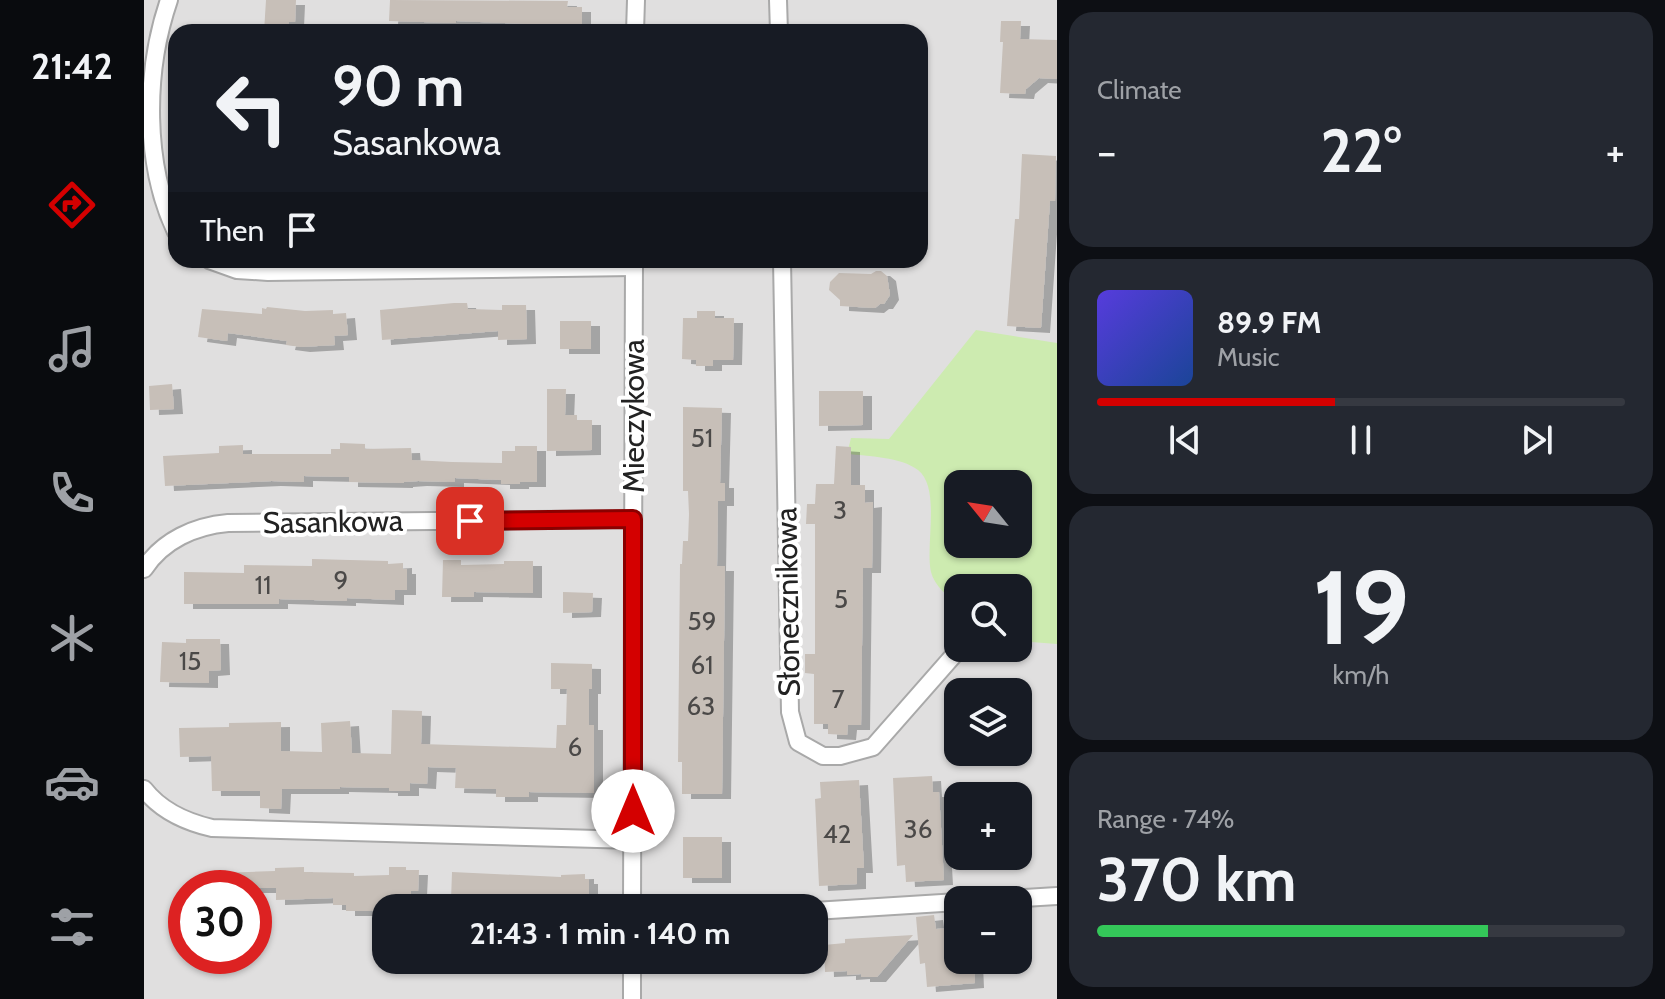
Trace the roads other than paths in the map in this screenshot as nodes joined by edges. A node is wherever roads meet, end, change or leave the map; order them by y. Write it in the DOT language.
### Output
graph roads {
  1 [pos="169,0"];
  2 [pos="636,0"];
  3 [pos="778,0"];
  4 [pos="635,24"];
  5 [pos="779,24"];
  6 [pos="168,222"];
  7 [pos="230,268"];
  8 [pos="422,268"];
  9 [pos="634,268"];
  10 [pos="782,268"];
  11 [pos="633,519"];
  12 [pos="144,569"];
  13 [pos="948,662"];
  14 [pos="144,789"];
  15 [pos="633,840"];
  16 [pos="632,894"];
  17 [pos="1057,896"];
  18 [pos="1032,897"];
  19 [pos="944,903"];
  20 [pos="828,910"];
  21 [pos="632,974"];
  22 [pos="632,999"];
  1 -- 6 [label="street"];
  2 -- 4 [label="street"];
  3 -- 5 [label="street"];
  7 -- 8 [label="street"];
  9 -- 11 [label="street, Mieczykowa"];
  10 -- 13 [label="street, Słonecznikowa"];
  11 -- 12 [label="street, Sasankowa"];
  11 -- 15 [label="street, Mieczykowa"];
  14 -- 15 [label="street"];
  15 -- 16 [label="street, Mieczykowa"];
  17 -- 18 [label="street"];
  19 -- 20 [label="street"];
  21 -- 22 [label="street"];
}
